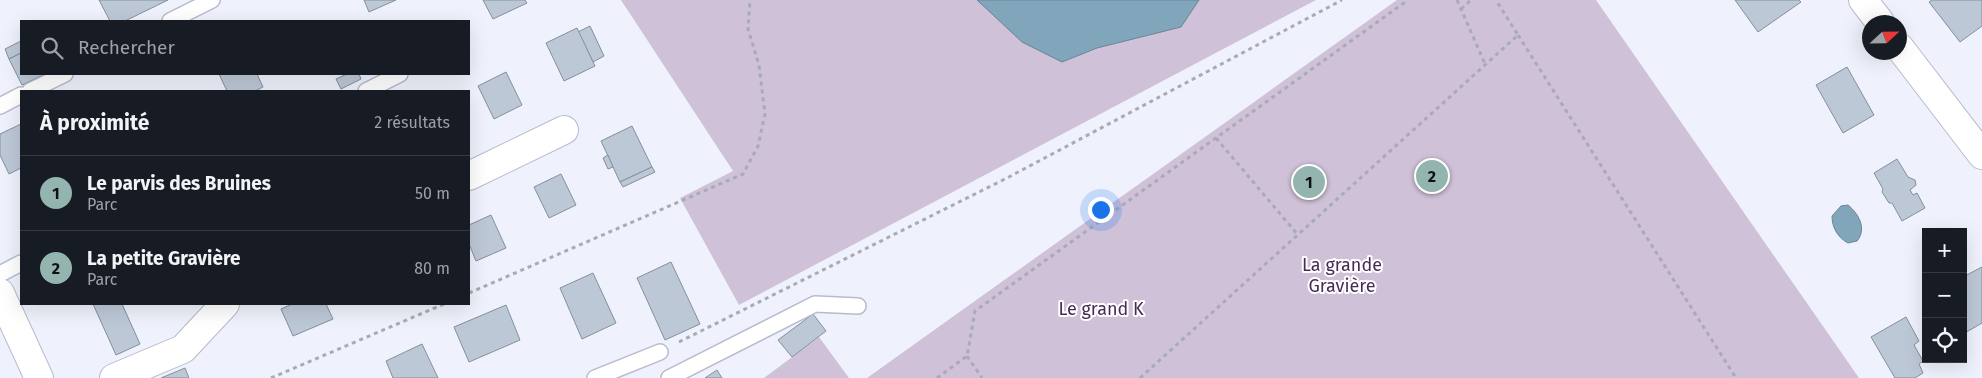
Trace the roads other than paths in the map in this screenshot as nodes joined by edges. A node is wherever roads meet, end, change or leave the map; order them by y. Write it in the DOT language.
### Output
graph roads {
  1 [pos="212,0"];
  2 [pos="1863,0"];
  3 [pos="1875,15"];
  4 [pos="172,20"];
  5 [pos="1907,57"];
  6 [pos="63,75"];
  7 [pos="398,75"];
  8 [pos="32,90"];
  9 [pos="368,90"];
  10 [pos="20,96"];
  11 [pos="0,106"];
  12 [pos="564,130"];
  13 [pos="1982,155"];
  14 [pos="470,176"];
  15 [pos="20,264"];
  16 [pos="0,274"];
  17 [pos="0,293"];
  18 [pos="224,305"];
  19 [pos="858,306"];
  20 [pos="660,352"];
  21 [pos="39,378"];
  22 [pos="114,378"];
  23 [pos="595,378"];
  24 [pos="669,378"];
  1 -- 4 [label="lane"];
  2 -- 3 [label="street"];
  5 -- 13 [label="street"];
  6 -- 8 [label="lane"];
  7 -- 9 [label="lane"];
  10 -- 11 [label="lane"];
  12 -- 14 [label="street"];
  15 -- 16 [label="lane"];
  17 -- 21 [label="street"];
  18 -- 22 [label="street"];
  19 -- 24 [label="lane"];
  20 -- 23 [label="lane"];
}
